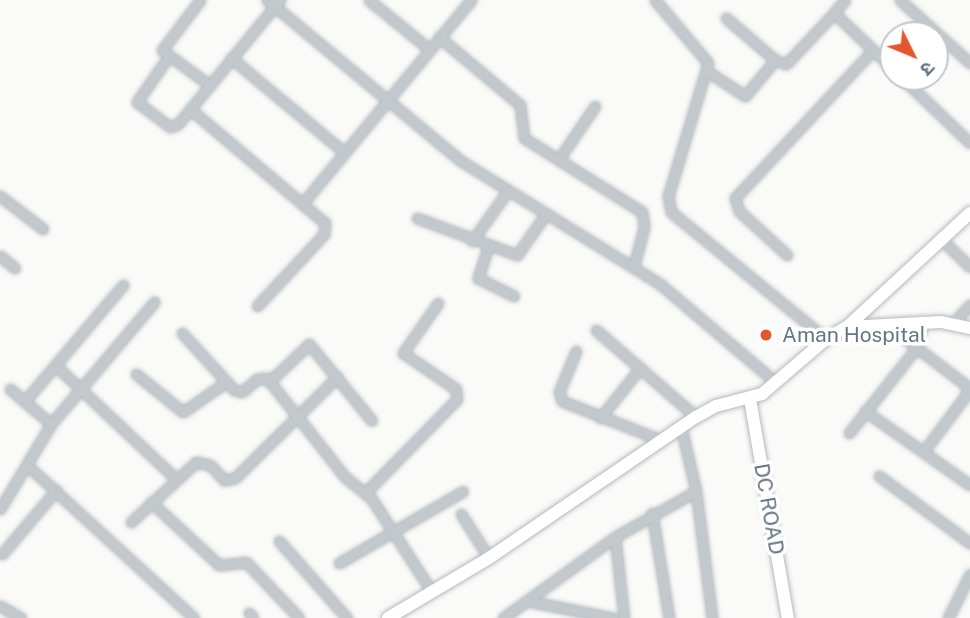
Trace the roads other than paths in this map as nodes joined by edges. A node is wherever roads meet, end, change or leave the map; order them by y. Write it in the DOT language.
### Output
graph roads {
  1 [pos="201,0"];
  2 [pos="369,0"];
  3 [pos="471,0"];
  4 [pos="655,0"];
  5 [pos="845,0"];
  6 [pos="900,0"];
  7 [pos="274,2"];
  8 [pos="834,13"];
  9 [pos="726,18"];
  10 [pos="439,37"];
  11 [pos="429,49"];
  12 [pos="873,50"];
  13 [pos="879,56"];
  14 [pos="168,57"];
  15 [pos="230,58"];
  16 [pos="775,60"];
  17 [pos="970,63"];
  18 [pos="707,71"];
  19 [pos="208,84"];
  20 [pos="916,91"];
  21 [pos="387,102"];
  22 [pos="595,106"];
  23 [pos="190,109"];
  24 [pos="970,142"];
  25 [pos="345,153"];
  26 [pos="559,159"];
  27 [pos="507,192"];
  28 [pos="0,196"];
  29 [pos="303,203"];
  30 [pos="970,213"];
  31 [pos="545,215"];
  32 [pos="417,218"];
  33 [pos="43,229"];
  34 [pos="941,239"];
  35 [pos="472,241"];
  36 [pos="488,247"];
  37 [pos="787,255"];
  38 [pos="0,256"];
  39 [pos="634,266"];
  40 [pos="970,267"];
  41 [pos="15,268"];
  42 [pos="123,285"];
  43 [pos="514,296"];
  44 [pos="154,302"];
  45 [pos="438,303"];
  46 [pos="970,305"];
  47 [pos="257,306"];
  48 [pos="923,322"];
  49 [pos="953,323"];
  50 [pos="887,325"];
  51 [pos="847,327"];
  52 [pos="970,328"];
  53 [pos="596,330"];
  54 [pos="182,333"];
  55 [pos="826,339"];
  56 [pos="917,347"];
  57 [pos="576,351"];
  58 [pos="55,365"];
  59 [pos="640,368"];
  60 [pos="136,374"];
  61 [pos="337,377"];
  62 [pos="226,382"];
  63 [pos="269,382"];
  64 [pos="775,382"];
  65 [pos="80,388"];
  66 [pos="10,389"];
  67 [pos="750,399"];
  68 [pos="25,401"];
  69 [pos="865,411"];
  70 [pos="295,414"];
  71 [pos="696,416"];
  72 [pos="600,418"];
  73 [pos="372,421"];
  74 [pos="51,424"];
  75 [pos="681,427"];
  76 [pos="849,433"];
  77 [pos="661,440"];
  78 [pos="924,451"];
  79 [pos="27,466"];
  80 [pos="879,476"];
  81 [pos="176,479"];
  82 [pos="970,485"];
  83 [pos="56,490"];
  84 [pos="463,491"];
  85 [pos="696,491"];
  86 [pos="366,492"];
  87 [pos="151,502"];
  88 [pos="0,509"];
  89 [pos="652,513"];
  90 [pos="461,514"];
  91 [pos="131,522"];
  92 [pos="396,533"];
  93 [pos="615,537"];
  94 [pos="279,541"];
  95 [pos="970,544"];
  96 [pos="2,554"];
  97 [pos="489,558"];
  98 [pos="339,563"];
  99 [pos="970,574"];
  100 [pos="432,592"];
  101 [pos="528,601"];
  102 [pos="0,606"];
  103 [pos="20,618"];
  104 [pos="194,618"];
  105 [pos="299,618"];
  106 [pos="347,618"];
  107 [pos="388,618"];
  108 [pos="503,618"];
  109 [pos="612,618"];
  110 [pos="624,618"];
  111 [pos="669,618"];
  112 [pos="712,618"];
  113 [pos="788,618"];
  114 [pos="948,618"];
  1 -- 14 [label="street"];
  2 -- 11 [label="street"];
  3 -- 10 [label="street"];
  4 -- 18 [label="street"];
  5 -- 8 [label="street"];
  6 -- 17 [label="street"];
  7 -- 15 [label="street"];
  7 -- 21 [label="street"];
  8 -- 12 [label="street"];
  8 -- 16 [label="street"];
  9 -- 16 [label="street"];
  10 -- 11 [label="street"];
  10 -- 26 [label="street"];
  11 -- 21 [label="street"];
  12 -- 13 [label="street"];
  12 -- 37 [label="street"];
  14 -- 19 [label="street"];
  14 -- 23 [label="street"];
  15 -- 19 [label="street"];
  15 -- 25 [label="street"];
  16 -- 18 [label="street"];
  18 -- 55 [label="street"];
  19 -- 23 [label="street"];
  20 -- 24 [label="street"];
  21 -- 25 [label="street"];
  21 -- 27 [label="street"];
  22 -- 26 [label="street"];
  23 -- 29 [label="street"];
  25 -- 29 [label="street"];
  26 -- 39 [label="street"];
  27 -- 31 [label="street"];
  27 -- 35 [label="street"];
  28 -- 33 [label="street"];
  29 -- 47 [label="street"];
  30 -- 34 [label="main road"];
  31 -- 36 [label="street"];
  31 -- 39 [label="street"];
  32 -- 35 [label="street"];
  34 -- 40 [label="street"];
  34 -- 51 [label="main road"];
  35 -- 36 [label="street"];
  36 -- 43 [label="street"];
  38 -- 41 [label="street"];
  39 -- 64 [label="street"];
  42 -- 58 [label="street"];
  44 -- 65 [label="street"];
  45 -- 86 [label="street"];
  46 -- 49 [label="street"];
  48 -- 49 [label="main road"];
  48 -- 50 [label="main road"];
  48 -- 56 [label="street"];
  49 -- 52 [label="main road"];
  50 -- 51 [label="main road"];
  50 -- 56 [label="street"];
  51 -- 55 [label="main road"];
  53 -- 59 [label="street"];
  54 -- 62 [label="street"];
  55 -- 64 [label="main road"];
  56 -- 69 [label="street"];
  56 -- 78 [label="street"];
  57 -- 72 [label="street"];
  58 -- 65 [label="street"];
  58 -- 68 [label="street"];
  59 -- 71 [label="street"];
  59 -- 72 [label="street"];
  60 -- 62 [label="street"];
  61 -- 63 [label="street"];
  61 -- 70 [label="street"];
  61 -- 73 [label="street"];
  62 -- 63 [label="street"];
  63 -- 70 [label="street"];
  64 -- 67 [label="main road"];
  65 -- 74 [label="street"];
  65 -- 81 [label="street"];
  66 -- 68 [label="street"];
  67 -- 71 [label="main road"];
  67 -- 113 [label="main road, DC ROAD"];
  68 -- 74 [label="street"];
  69 -- 76 [label="street"];
  69 -- 78 [label="street"];
  70 -- 81 [label="street"];
  70 -- 86 [label="street"];
  71 -- 75 [label="main road"];
  72 -- 77 [label="street"];
  74 -- 79 [label="street"];
  75 -- 77 [label="main road"];
  75 -- 85 [label="street"];
  77 -- 97 [label="main road"];
  78 -- 82 [label="street"];
  79 -- 83 [label="street"];
  79 -- 88 [label="street"];
  80 -- 95 [label="street"];
  81 -- 87 [label="street"];
  83 -- 96 [label="street"];
  83 -- 104 [label="street"];
  84 -- 92 [label="street"];
  85 -- 89 [label="street"];
  85 -- 112 [label="street"];
  86 -- 92 [label="street"];
  87 -- 91 [label="street"];
  87 -- 105 [label="street"];
  89 -- 93 [label="street"];
  89 -- 111 [label="street"];
  90 -- 97 [label="street"];
  92 -- 98 [label="street"];
  92 -- 100 [label="street"];
  93 -- 101 [label="street"];
  93 -- 110 [label="street"];
  94 -- 106 [label="street"];
  97 -- 100 [label="main road"];
  99 -- 114 [label="street"];
  100 -- 107 [label="main road"];
  101 -- 108 [label="street"];
  101 -- 109 [label="street"];
  102 -- 103 [label="street"];
}
